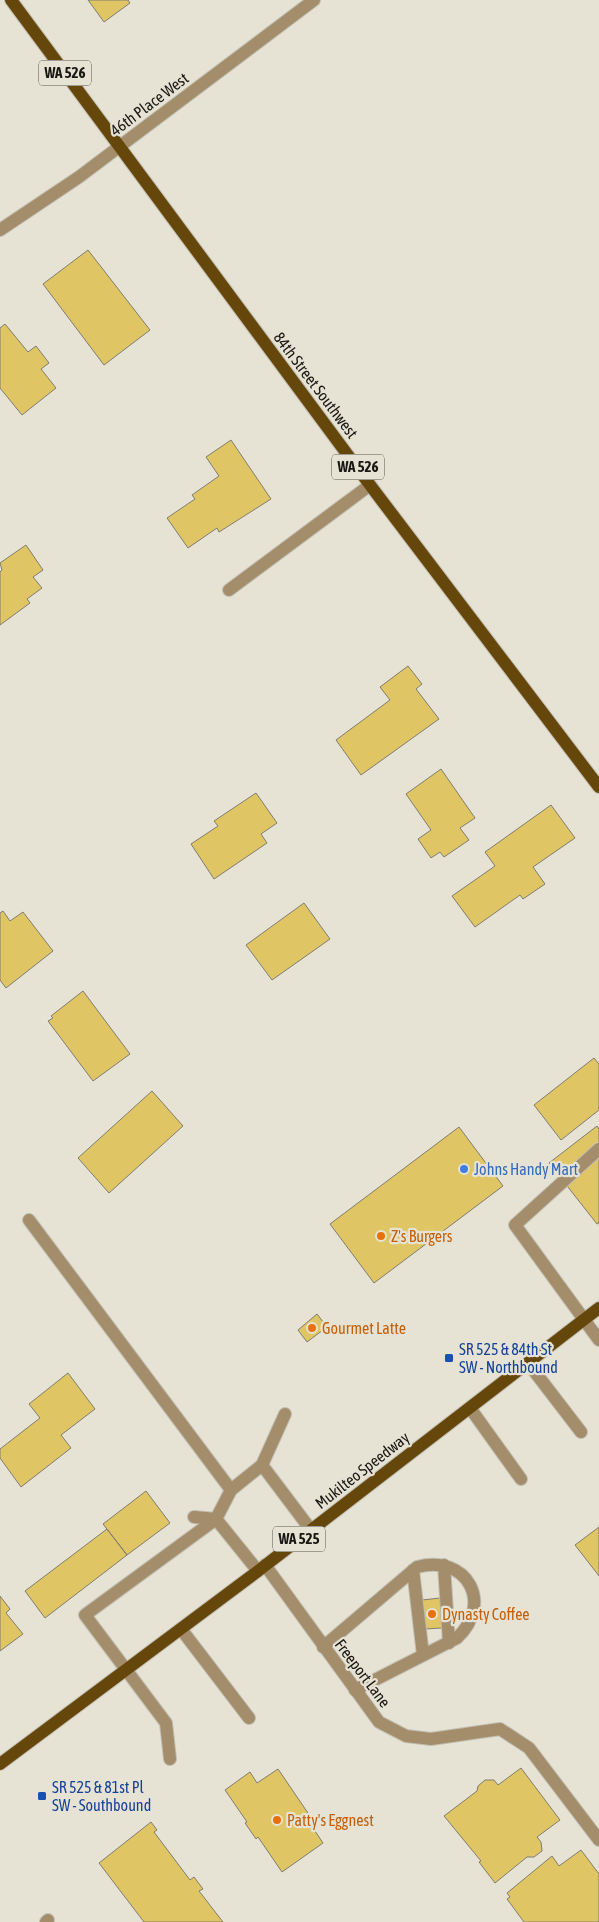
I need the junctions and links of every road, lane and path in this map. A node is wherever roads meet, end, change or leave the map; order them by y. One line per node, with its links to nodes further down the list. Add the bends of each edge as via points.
1 (11, 0): 3 (main road, 84th Street Southwest / WA 526)
2 (314, 0): 3 (street, 46th Place West)
3 (119, 146): 4 (street, 46th Place West); 5 (main road, 84th Street Southwest / WA 526)
4 (0, 230)
5 (370, 485): 6 (street); 7 (main road, 84th Street Southwest / WA 526)
6 (229, 590)
7 (599, 786)
8 (599, 1149): 11 (street, via 515,1225)
9 (29, 1220): 19 (street)
10 (599, 1308): 11 (main road, Mukilteo Speedway / WA 525)
11 (584, 1320): 12 (street); 13 (main road, Mukilteo Speedway / WA 525)
12 (599, 1340)
13 (528, 1363): 14 (main road, Mukilteo Speedway / WA 525); 16 (street)
14 (470, 1408): 18 (street); 22 (main road, Mukilteo Speedway / WA 525)
15 (285, 1414): 17 (street)
16 (581, 1432)
17 (262, 1465): 19 (street); 22 (street)
18 (521, 1479)
19 (231, 1490): 21 (street)
20 (194, 1517): 21 (street)
21 (216, 1519): 24 (street, Freeport Lane); 30 (street, via 85,1615)
22 (311, 1530): 24 (main road, Mukilteo Speedway / WA 525)
23 (444, 1565): 25 (street, via 430,1564); 27 (street); 27 (street, via 466,1579 473,1590 475,1604 467,1629)
24 (262, 1568): 26 (main road, Mukilteo Speedway / WA 525); 28 (street, Freeport Lane)
25 (413, 1570): 28 (street); 29 (street)
26 (181, 1629): 30 (main road, Mukilteo Speedway / WA 525); 32 (street)
27 (448, 1643): 29 (street)
28 (323, 1647): 31 (street, Freeport Lane)
29 (423, 1655): 31 (street)
30 (127, 1669): 33 (street, via 166,1723); 34 (main road, Mukilteo Speedway / WA 525)
31 (355, 1690): 35 (street, Freeport Lane, via 379,1722 406,1736 431,1740 500,1729 529,1748)
32 (249, 1718)
33 (170, 1759)
34 (0, 1764)
35 (599, 1840)

